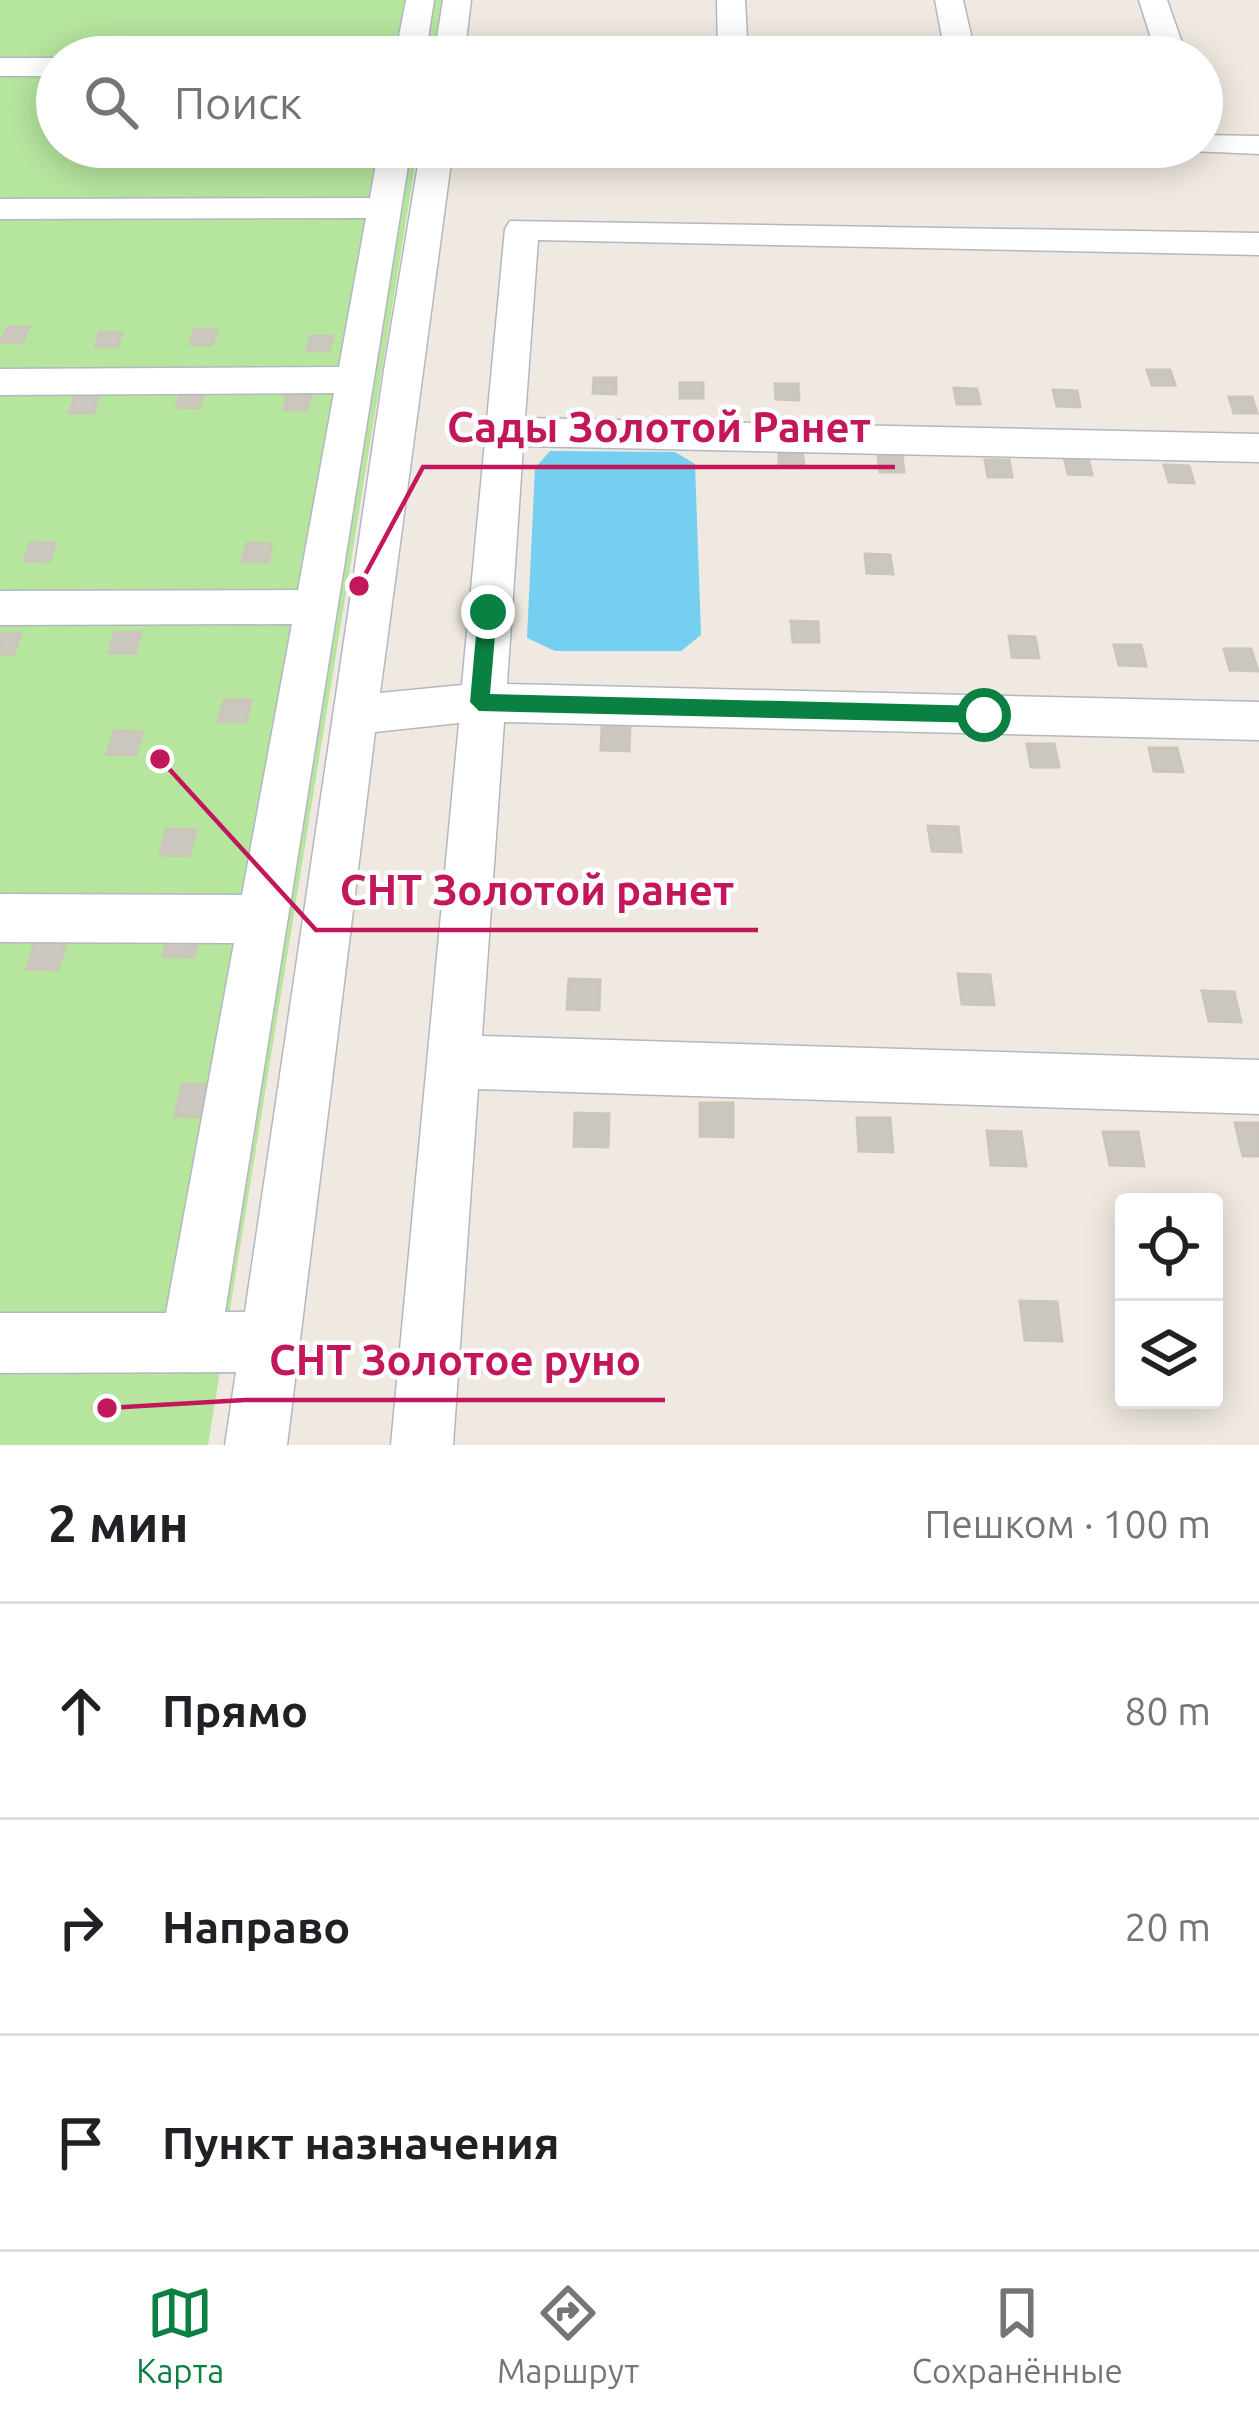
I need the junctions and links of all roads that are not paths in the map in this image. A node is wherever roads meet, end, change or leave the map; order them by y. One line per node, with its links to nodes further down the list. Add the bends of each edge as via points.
1 (420, 0): 6 (street)
2 (457, 0): 7 (street)
3 (731, 0): 8 (street)
4 (949, 0): 9 (street)
5 (1153, 0): 10 (street)
6 (414, 36)
7 (452, 36)
8 (732, 36)
9 (957, 36)
10 (1165, 36)
11 (0, 67): 12 (street)
12 (36, 67)
13 (1223, 145): 14 (street)
14 (1259, 146)
15 (391, 168): 17 (street)
16 (434, 168): 27 (street)
17 (384, 208): 18 (street); 20 (street)
18 (0, 209)
19 (1259, 244): 22 (street, via 522,229)
20 (355, 380): 21 (street); 24 (street)
21 (0, 382)
22 (504, 432): 23 (street); 26 (street)
23 (1259, 448)
24 (316, 607): 25 (street); 30 (street)
25 (0, 608)
26 (479, 702): 27 (street); 28 (street); 31 (street)
27 (357, 715): 34 (street)
28 (1259, 721)
29 (0, 918): 30 (street)
30 (262, 919): 33 (street)
31 (452, 1062): 32 (street); 37 (street)
32 (1259, 1087)
33 (190, 1342): 34 (street); 35 (street)
34 (270, 1342): 36 (street)
35 (0, 1343)
36 (256, 1445)
37 (422, 1445)

